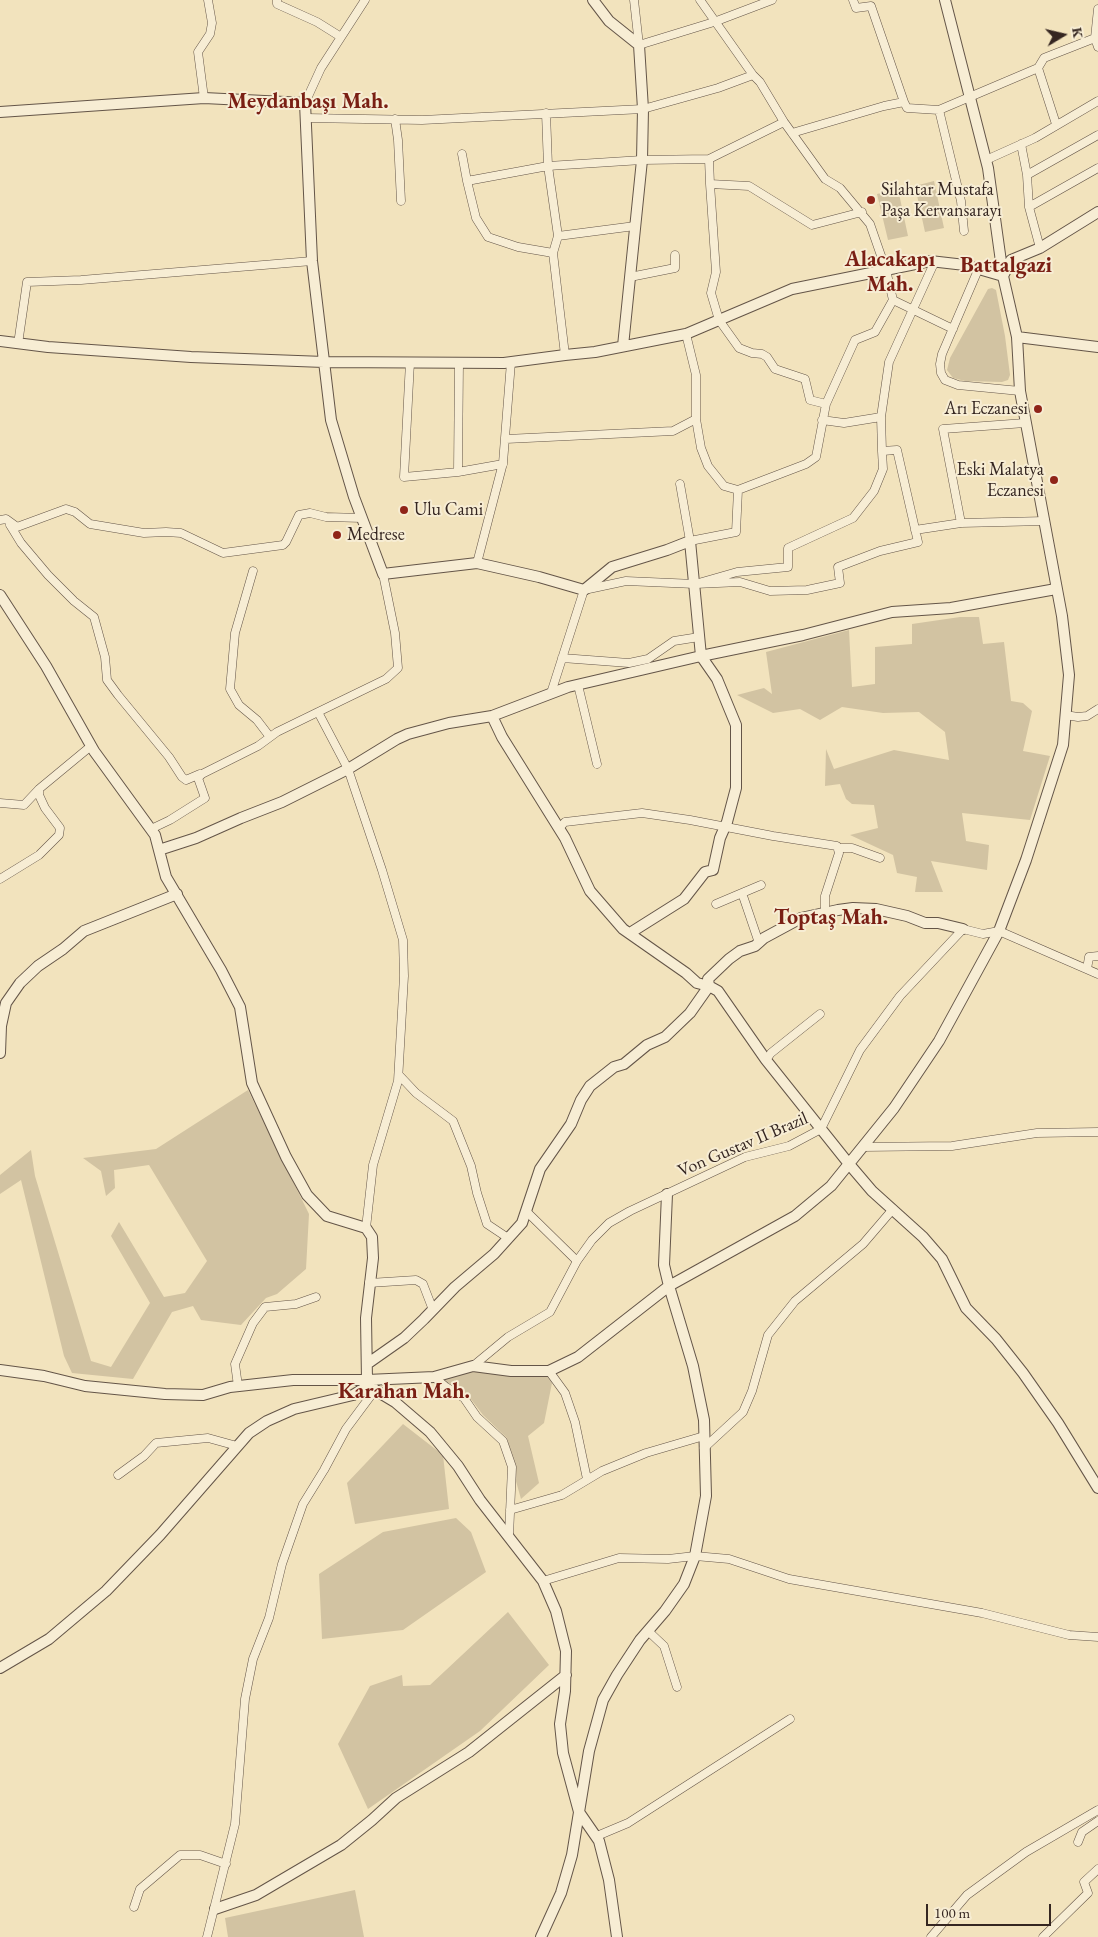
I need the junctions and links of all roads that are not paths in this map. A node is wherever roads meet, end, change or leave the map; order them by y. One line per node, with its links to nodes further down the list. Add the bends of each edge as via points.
1 (208, 0): 19 (street, via 212,23 210,34 198,52)
2 (277, 0): 12 (street, via 277,4)
3 (365, 0): 12 (street)
4 (593, 0): 14 (street, via 608,21)
5 (634, 0): 14 (street)
6 (700, 0): 11 (street)
7 (772, 0): 11 (street)
8 (853, 0): 21 (street, via 856,8 871,6)
9 (946, 0): 18 (street)
10 (1098, 9): 13 (street)
11 (714, 22): 14 (street); 17 (street)
12 (341, 37): 22 (street, via 320,68)
13 (1095, 38): 15 (street); 16 (street, via 1044,58)
14 (639, 45): 23 (street)
15 (1098, 47)
16 (1038, 68): 18 (street); 30 (street)
17 (753, 75): 23 (street); 29 (street)
18 (970, 96): 24 (street); 37 (street)
19 (204, 98): 22 (street); 25 (street)
20 (1098, 101): 30 (street)
21 (904, 102): 24 (street, via 907,108); 31 (street)
22 (305, 103): 27 (street)
23 (643, 109): 26 (street); 36 (street)
24 (939, 110): 48 (street)
25 (0, 112)
26 (546, 113): 28 (street); 38 (street)
27 (306, 118): 28 (street); 53 (street)
28 (395, 119): 43 (street)
29 (784, 122): 31 (street); 35 (street)
30 (1056, 124): 33 (street)
31 (792, 133): 45 (street, via 825,179 840,188)
32 (1098, 136): 40 (street)
33 (1022, 144): 37 (street); 40 (street)
34 (462, 154): 41 (street)
35 (708, 159): 36 (street); 42 (street)
36 (642, 160): 38 (street); 47 (street)
37 (986, 160): 57 (street)
38 (548, 166): 41 (street); 49 (street)
39 (1098, 168): 44 (street)
40 (1027, 175): 44 (street)
41 (467, 181): 51 (street, via 476,218 488,238)
42 (710, 184): 45 (street, via 749,186 812,225); 61 (street, via 716,272 711,293)
43 (401, 200)
44 (1029, 207): 50 (street)
45 (862, 212): 55 (street, via 870,224)
46 (1098, 212): 50 (street)
47 (635, 226): 49 (street); 58 (street)
48 (964, 231)
49 (558, 236): 51 (street)
50 (1040, 248): 57 (street, via 1011,260)
51 (553, 253): 69 (street)
52 (675, 255): 58 (street, via 675,268)
53 (312, 261): 66 (street, via 27,282); 70 (street)
54 (935, 261): 55 (street); 56 (street); 60 (street)
55 (886, 270): 59 (street); 61 (street, via 792,289)
56 (978, 270): 57 (street); 62 (street)
57 (1003, 276): 64 (street)
58 (630, 277): 68 (street)
59 (893, 300): 60 (street); 75 (street, via 875,332 855,340)
60 (913, 309): 62 (street); 76 (street, via 889,362)
61 (719, 320): 63 (street); 75 (street, via 739,348 762,354 775,369 805,378 810,400)
62 (953, 329): 74 (street, via 940,364 945,380 958,385)
63 (686, 334): 68 (street); 77 (street, via 696,376)
64 (1017, 337): 67 (street); 74 (street)
65 (0, 341): 66 (street)
66 (18, 344): 70 (street, via 191,357)
67 (1098, 344)
68 (623, 346): 69 (street)
69 (565, 356): 73 (street)
70 (324, 362): 71 (street); 86 (street, via 331,420)
71 (410, 362): 72 (street); 83 (street, via 404,477)
72 (459, 362): 73 (street); 83 (street)
73 (511, 362): 80 (street)
74 (1020, 391): 79 (street)
75 (826, 404): 78 (street)
76 (881, 417): 78 (street, via 844,423); 81 (street)
77 (696, 419): 80 (street, via 673,431); 85 (street, via 708,466 724,486)
78 (822, 420): 85 (street, via 816,458)
79 (1026, 423): 88 (street); 89 (street, via 943,429)
80 (506, 439): 82 (street)
81 (882, 451): 90 (street, via 897,450); 95 (street, via 883,469 874,491 853,518 788,548 788,567 737,572)
82 (503, 464): 83 (street); 92 (street)
83 (458, 472)
84 (680, 484): 91 (street)
85 (738, 490): 91 (street, via 736,532)
86 (362, 518): 87 (street, via 310,513 299,515 282,546 223,554 181,533 144,534 90,524 76,512 66,509 17,527); 94 (street)
87 (3, 519): 112 (street, via 48,574 94,617 105,657 106,680 182,777 186,780)
88 (1045, 521): 89 (street); 96 (street)
89 (961, 523): 90 (street)
90 (915, 530): 95 (street, via 918,542 880,551 838,567 840,583 807,590 770,592 740,582)
91 (690, 541): 95 (street); 97 (street, via 612,568)
92 (477, 563): 94 (street); 97 (street)
93 (253, 571): 108 (street, via 235,633 230,689 239,705)
94 (383, 574): 105 (street, via 395,633 398,668 386,679)
95 (695, 584): 97 (street, via 626,581); 99 (street)
96 (1056, 589): 100 (street, via 951,608 892,612 804,635); 106 (street, via 1068,675)
97 (584, 590): 101 (street)
98 (0, 595): 109 (street, via 46,666)
99 (699, 637): 100 (street); 101 (street, via 674,642 648,659 629,663)
100 (701, 656): 102 (street); 115 (street, via 717,679 736,725 736,788)
101 (562, 658): 103 (street)
102 (578, 684): 103 (street); 110 (street)
103 (551, 693): 107 (street)
104 (1098, 709): 106 (street, via 1087,716)
105 (318, 712): 108 (street); 111 (street)
106 (1065, 715): 128 (street, via 1063,745)
107 (492, 716): 111 (street, via 408,734); 116 (street)
108 (270, 737): 112 (street)
109 (91, 746): 113 (street); 117 (street)
110 (597, 764)
111 (348, 770): 119 (street, via 282,802); 138 (street, via 403,940)
112 (202, 774): 117 (street, via 198,778 205,798)
113 (39, 790): 114 (street, via 24,806); 121 (street, via 46,808 60,828 59,835 39,855)
114 (0, 803)
115 (725, 827): 116 (street, via 642,813 565,822); 118 (street); 129 (street, via 712,870 706,872 684,899)
116 (559, 828): 129 (street, via 590,891)
117 (151, 829): 119 (street)
118 (839, 848): 120 (street, via 852,848); 126 (street, via 825,896)
119 (160, 850): 124 (street, via 166,877)
120 (880, 858)
121 (0, 879)
122 (760, 885): 123 (street)
123 (742, 893): 125 (street); 130 (street)
124 (177, 894): 136 (street, via 84,931 38,966 6,1003); 146 (street, via 240,1007 252,1083 303,1188 327,1216)
125 (716, 904)
126 (825, 913): 127 (street, via 852,908 876,909 925,923); 130 (street, via 801,918)
127 (963, 929): 128 (street, via 983,934); 139 (street, Von Gustav II Brazil, via 900,996 860,1050)
128 (999, 931): 132 (street); 141 (street, via 939,1041 894,1108)
129 (630, 934): 134 (street, via 697,983)
130 (759, 942): 134 (street, via 729,959 708,979)
131 (1098, 956): 132 (street, via 1089,957)
132 (1087, 969): 133 (street)
133 (1098, 974)
134 (710, 986): 137 (street, via 718,991); 145 (street, via 690,1013 665,1037 647,1045 590,1086 571,1124 540,1169)
135 (820, 1014): 137 (street)
136 (0, 1053)
137 (766, 1060): 139 (street)
138 (398, 1075): 146 (street, via 373,1165); 147 (street, via 453,1121 471,1166 487,1224)
139 (821, 1129): 142 (street); 143 (street, Von Gustav II Brazil, via 789,1146 745,1157)
140 (1098, 1132): 141 (street, via 1037,1133 952,1146)
141 (862, 1147): 142 (street)
142 (849, 1164): 144 (street); 150 (street, via 831,1186 795,1216)
143 (666, 1194): 148 (street, Von Gustav II Brazil, via 630,1210 609,1224 592,1240); 150 (street, via 664,1265)
144 (893, 1209): 162 (street, via 863,1244 795,1301 768,1335 743,1412); 165 (street, via 942,1259 966,1308 1023,1373)
145 (527, 1212): 147 (street); 148 (street)
146 (366, 1228): 149 (street, via 372,1237)
147 (508, 1238): 152 (street)
148 (578, 1261): 154 (street, Von Gustav II Brazil, via 550,1312 508,1337)
149 (369, 1283): 152 (street, via 416,1280 423,1284); 153 (street)
150 (669, 1286): 156 (street, via 578,1357); 160 (street, via 693,1366)
151 (316, 1297): 159 (street, via 296,1304 265,1307 253,1323 235,1364)
152 (433, 1310): 153 (street, via 404,1338)
153 (367, 1364): 158 (street)
154 (474, 1366): 156 (street); 157 (street)
155 (0, 1370): 159 (street, via 85,1386 165,1394 203,1394)
156 (549, 1371): 164 (street, via 565,1394)
157 (434, 1376): 158 (street); 166 (street, via 464,1398 477,1417 503,1440 512,1467)
158 (371, 1385): 159 (street, via 293,1380); 161 (street, via 353,1395 280,1414 248,1433); 167 (street, via 430,1432); 181 (street, via 303,1504 282,1564 269,1618 253,1659 245,1699 234,1824)
159 (238, 1386)
160 (704, 1436): 162 (street); 164 (street, via 646,1453)
161 (237, 1446): 163 (street, via 208,1438 156,1443); 172 (street, via 106,1591 50,1638)
162 (704, 1448): 168 (street, via 706,1496)
163 (118, 1475)
164 (588, 1479): 166 (street, via 562,1495)
165 (1098, 1488)
166 (510, 1510): 167 (street)
167 (509, 1536): 169 (street)
168 (695, 1556): 169 (street, via 619,1558); 170 (street, via 684,1584); 171 (street, via 729,1559 789,1578)
169 (543, 1581): 173 (street, via 556,1611 566,1652)
170 (648, 1630): 174 (street, via 664,1646); 177 (street, via 603,1700)
171 (1098, 1637)
172 (0, 1668)
173 (566, 1675): 177 (street, via 560,1724 563,1753); 184 (street, via 469,1752 396,1798 340,1845 256,1895)
174 (677, 1687)
175 (790, 1719): 179 (street, via 628,1823)
176 (1098, 1810): 188 (street, via 1026,1852 967,1895)
177 (579, 1812): 179 (street); 186 (street, via 561,1893)
178 (1098, 1821): 180 (street, via 1082,1832)
179 (597, 1836): 187 (street, via 609,1880)
180 (1078, 1842)
181 (226, 1864): 183 (street, via 200,1855 180,1855 140,1889); 184 (street)
182 (1098, 1869): 189 (street, via 1084,1882 1088,1893)
183 (134, 1907)
184 (214, 1909): 185 (street)
185 (207, 1937)
186 (541, 1937)
187 (617, 1937)
188 (931, 1937)
189 (1043, 1937)

